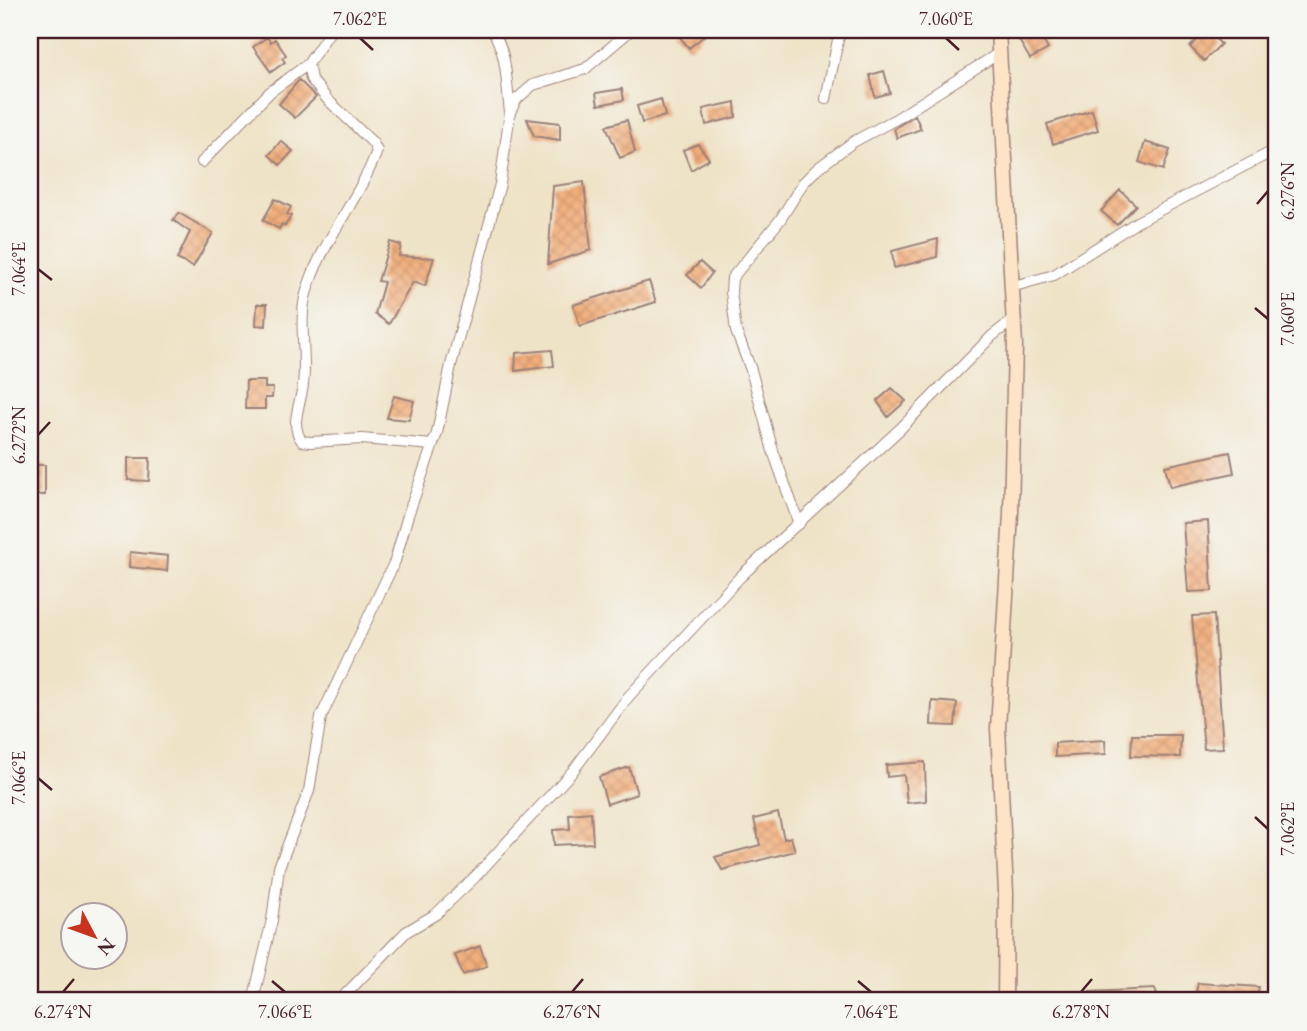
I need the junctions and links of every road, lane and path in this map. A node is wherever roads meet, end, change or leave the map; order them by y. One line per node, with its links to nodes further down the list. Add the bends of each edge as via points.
1 (331, 30): 7 (street)
2 (492, 30): 9 (street, via 502,47)
3 (631, 30): 9 (street, via 585,69 533,85)
4 (840, 30): 8 (street)
5 (998, 30): 6 (street)
6 (999, 53): 12 (street); 15 (street, via 853,142 818,169 732,278 736,331)
7 (308, 64): 11 (street, via 270,92); 14 (street, via 311,79 377,152 326,244 305,295 306,361 296,415 298,436 310,442 362,439)
8 (826, 99)
9 (510, 112): 14 (street, via 500,184)
10 (1277, 149): 12 (street, via 1137,222 1054,275)
11 (202, 162)
12 (1011, 287): 13 (street)
13 (1014, 319): 15 (street); 18 (street, via 1011,514 998,728 1006,893)
14 (433, 445): 16 (street, via 395,561 321,717 309,791 279,867)
15 (799, 524): 17 (street, via 741,576 629,696 572,772 474,878 436,914 406,932)
16 (253, 1001)
17 (339, 1001)
18 (1005, 1001)

